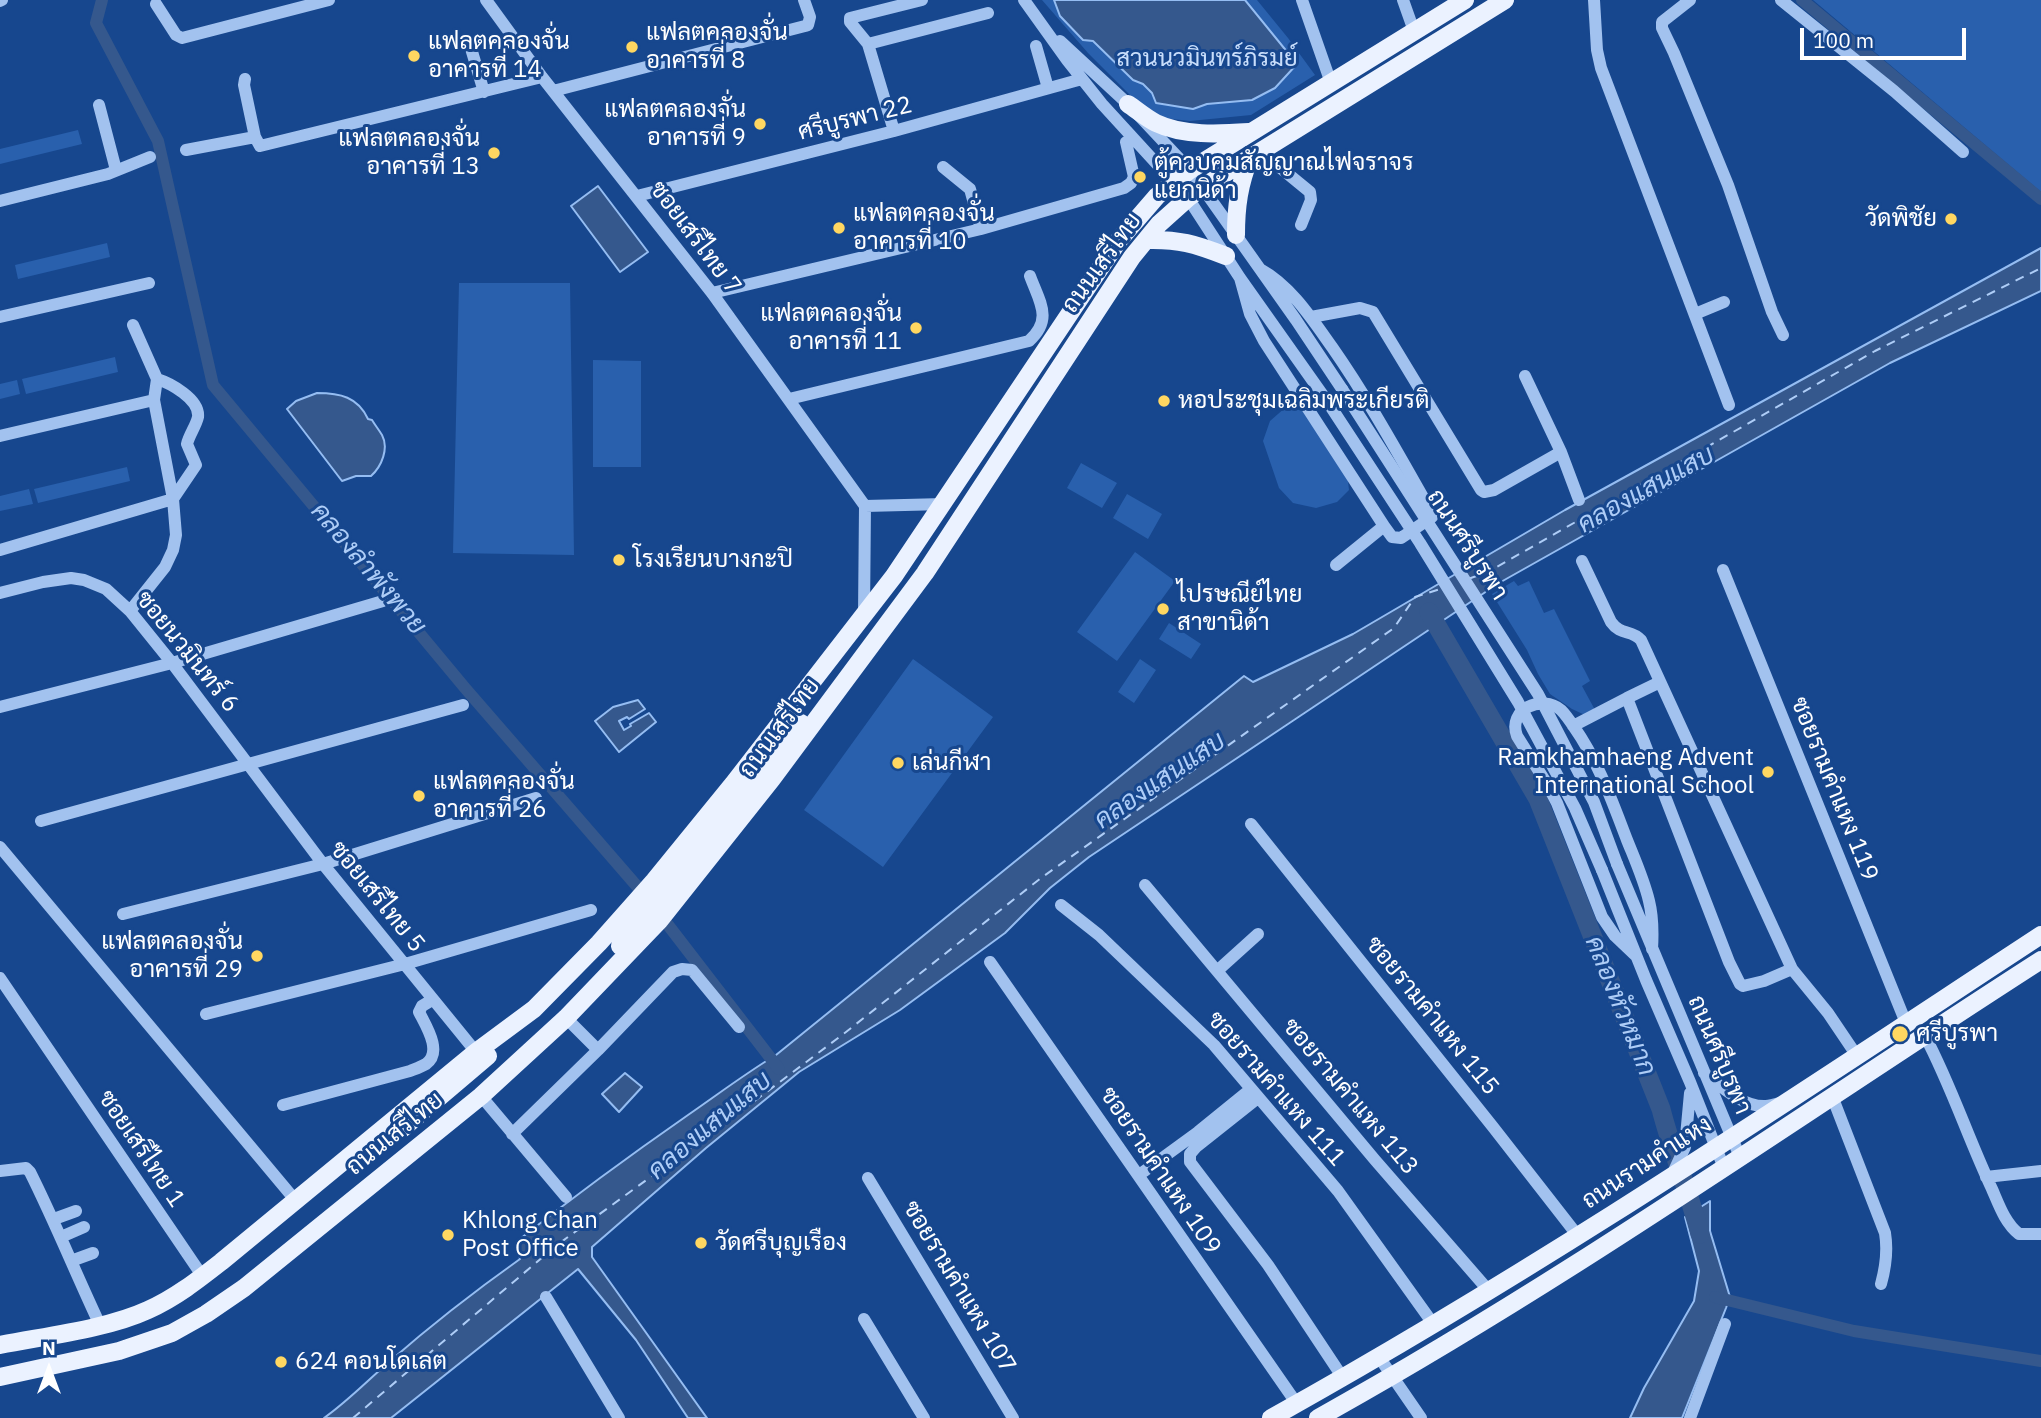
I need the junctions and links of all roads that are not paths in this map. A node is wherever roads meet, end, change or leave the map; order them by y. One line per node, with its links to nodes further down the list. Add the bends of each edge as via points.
1 (329, 0): 13 (street, via 182,38 176,36)
2 (486, 0): 20 (street, ซอยเสรีไทย 7)
3 (804, 0): 25 (street, via 808,25)
4 (922, 0): 17 (street, via 850,18)
5 (1024, 0): 15 (street, ถนนศรีบูรพา)
6 (1303, 0): 23 (street)
7 (1403, 0): 16 (street)
8 (1465, 0): 16 (main road, ถนนเสรีไทย)
9 (1505, 0): 35 (main road, ถนนเสรีไทย)
10 (1594, 0): 56 (street, via 1601,68)
11 (1690, 0): 60 (street, via 1662,22 1661,28 1728,186)
12 (1781, 0): 34 (street)
13 (156, 4)
14 (988, 13): 17 (street)
15 (1044, 27): 22 (street, ถนนศรีบูรพา); 27 (street, ถนนศรีบูรพา)
16 (1414, 31): 23 (main road, ถนนเสรีไทย)
17 (868, 44): 29 (street)
18 (470, 45): 26 (street)
19 (1036, 46): 24 (street)
20 (542, 77): 25 (street, ซอยเสรีไทย 7); 26 (street)
21 (245, 79): 31 (street)
22 (1082, 79): 24 (street, ศรีบูรพา 22); 40 (street, ถนนศรีบูรพา)
23 (1331, 83): 30 (main road, ถนนเสรีไทย)
24 (1048, 88): 29 (street, ศรีบูรพา 22)
25 (553, 91): 42 (street, ซอยเสรีไทย 7)
26 (484, 92): 31 (street, via 260,146)
27 (1128, 104): 30 (main road, via 1166,127 1223,134); 39 (street, ถนนศรีบูรพา)
28 (99, 105): 38 (street)
29 (894, 131): 42 (street, ศรีบูรพา 22)
30 (1252, 132): 39 (main road, ถนนเสรีไทย)
31 (255, 137): 33 (street)
32 (1126, 142): 46 (street, via 1134,175 1128,186)
33 (186, 150)
34 (1963, 152)
35 (1255, 154): 41 (main road, ถนนเสรีไทย); 45 (street, via 1310,192); 47 (main road, via 1240,181)
36 (150, 157): 38 (street)
37 (943, 167): 46 (street, via 970,188)
38 (116, 170): 44 (street)
39 (1189, 170): 40 (main road, ถนนเสรีไทย); 41 (street, ถนนศรีบูรพา)
40 (1174, 181): 43 (street, ถนนศรีบูรพา); 70 (main road, ถนนเสรีไทย, via 1119,240)
41 (1203, 187): 43 (main road, ถนนเสรีไทย); 47 (street, ถนนศรีบูรพา)
42 (637, 196): 54 (street, ซอยเสรีไทย 7)
43 (1188, 198): 48 (main road, ถนนเสรีไทย); 49 (street, ถนนศรีบูรพา)
44 (0, 201)
45 (1301, 225)
46 (981, 229): 54 (street)
47 (1236, 235): 50 (street, ถนนศรีบูรพา)
48 (1146, 240): 49 (main road, via 1173,239); 82 (main road, ถนนเสรีไทย, via 953,532)
49 (1226, 256): 52 (street, ถนนศรีบูรพา)
50 (1260, 269): 58 (street, via 1275,277); 100 (street, ถนนศรีบูรพา, bridge, via 1538,694 1594,802)
51 (1030, 276): 63 (street, via 1044,315 1041,329 1029,341)
52 (1240, 278): 72 (street, via 1264,341); 101 (street, ถนนศรีบูรพา, bridge, via 1328,401 1518,702 1575,808)
53 (149, 283): 57 (street)
54 (712, 293): 63 (street, ซอยเสรีไทย 7)
55 (1724, 302): 56 (street)
56 (1695, 314): 65 (street)
57 (0, 317)
58 (1311, 317): 67 (street, via 1360,308 1373,312 1484,492); 72 (street, via 1357,383 1432,513 1401,538 1392,537)
59 (133, 325): 62 (street)
60 (1783, 335)
61 (1525, 376): 67 (street)
62 (157, 379): 64 (street); 68 (street, via 180,389 198,417 187,444 196,465)
63 (789, 399): 71 (street, ซอยเสรีไทย 7)
64 (154, 400): 66 (street); 68 (street)
65 (1729, 405)
66 (0, 436)
67 (1561, 452): 69 (street)
68 (173, 499): 73 (street); 79 (street, via 173,550)
69 (1579, 500)
70 (944, 504): 71 (street); 80 (main road, ถนนเสรีไทย)
71 (865, 506): 80 (street)
72 (1384, 526): 75 (street)
73 (0, 550)
74 (1582, 561): 83 (street, via 1611,622 1641,640)
75 (1336, 565)
76 (1723, 570): 112 (street, ซอยรามคำแหง 119)
77 (0, 593): 79 (street, ซอยนวมินทร์ 6, via 71,578 106,589)
78 (383, 601): 81 (street)
79 (130, 611): 81 (street, ซอยนวมินทร์ 6)
80 (864, 618): 109 (main road, ถนนเสรีไทย, via 638,900)
81 (172, 663): 86 (street); 88 (street, ซอยนวมินทร์ 6)
82 (860, 663): 111 (main road, ถนนเสรีไทย, via 677,901); 157 (main road, via 793,732 627,938 557,1015 500,1068 231,1286 179,1320 91,1351)
83 (1660, 682): 84 (street); 105 (street)
84 (1627, 698): 87 (street); 105 (street, via 1740,984 1765,981)
85 (463, 705): 88 (street)
86 (0, 707)
87 (1573, 726): 100 (street, via 1601,776 1645,887 1652,913); 101 (street, via 1559,708 1539,702 1521,712 1514,729 1557,803 1602,917)
88 (249, 765): 90 (street); 93 (street, ซอยเสรีไทย 5)
89 (536, 798): 93 (street)
90 (41, 821)
91 (1251, 824): 142 (street, ซอยรามคำแหง 115)
92 (0, 847): 137 (street)
93 (323, 864): 97 (street); 104 (street, ซอยเสรีไทย 5)
94 (1145, 885): 106 (street, ซอยรามคำแหง 113)
95 (1061, 905): 120 (street, ซอยรามคำแหง 111, via 1100,935 1214,1045)
96 (592, 910): 104 (street)
97 (122, 914)
98 (1258, 934): 106 (street)
99 (2041, 934): 112 (main road, ถนนรามคำแหง)
100 (1652, 949): 118 (street, ถนนศรีบูรพา)
101 (1636, 956): 119 (street, ถนนศรีบูรพา)
102 (2041, 960): 114 (main road, ถนนรามคำแหง)
103 (990, 962): 132 (street, ซอยรามคำแหง 109)
104 (405, 964): 108 (street, ซอยเสรีไทย 5); 110 (street)
105 (1792, 970): 117 (street)
106 (1217, 971): 148 (street, ซอยรามคำแหง 113)
107 (0, 978): 146 (street, ซอยเสรีไทย 1)
108 (432, 1000): 116 (street, ซอยเสรีไทย 5); 124 (street, via 419,1012 433,1045 433,1055 425,1065)
109 (534, 1009): 116 (main road, ถนนเสรีไทย); 155 (main road, via 471,1072 222,1276 173,1309 119,1330)
110 (206, 1014)
111 (566, 1018): 115 (street); 121 (main road, ถนนเสรีไทย)
112 (1906, 1023): 117 (main road, ถนนรามคำแหง)
113 (739, 1027): 115 (street, via 692,970 682,969 673,972)
114 (1925, 1035): 122 (main road, ถนนรามคำแหง); 134 (street)
115 (598, 1050): 125 (street)
116 (476, 1052): 137 (main road, ถนนเสรีไทย)
117 (1857, 1056): 123 (main road, ถนนรามคำแหง)
118 (1703, 1073): 123 (street, via 1746,1102 1762,1106); 126 (street, ถนนศรีบูรพา)
119 (1690, 1082): 127 (street, ถนนศรีบูรพา); 133 (street, via 1685,1147)
120 (1252, 1095): 132 (street); 153 (street, ซอยรามคำแหง 111, via 1338,1191); 160 (street, via 1189,1158)
121 (481, 1096): 125 (street); 159 (main road, ถนนเสรีไทย, via 244,1288 189,1325 119,1351)
122 (1832, 1096): 128 (main road, ถนนรามคำแหง); 147 (street, via 1885,1233 1888,1249)
123 (1784, 1103): 126 (main road, ถนนรามคำแหง)
124 (283, 1105)
125 (512, 1134): 136 (street)
126 (1731, 1138): 127 (main road, ถนนรามคำแหง); 128 (street, ถนนศรีบูรพา)
127 (1715, 1148): 129 (street, ถนนศรีบูรพา); 133 (main road, ถนนรามคำแหง)
128 (1740, 1157): 129 (main road, ถนนรามคำแหง)
129 (1724, 1168): 158 (main road, ถนนรามคำแหง)
130 (0, 1171): 139 (street, via 28,1169)
131 (2041, 1171): 134 (street)
132 (1139, 1175): 161 (street, ซอยรามคำแหง 109)
133 (1671, 1177): 142 (main road, ถนนรามคำแหง)
134 (1986, 1177): 141 (street, via 2010,1228 2019,1234)
135 (868, 1178): 165 (street, ซอยรามคำแหง 107)
136 (566, 1197)
137 (296, 1201): 146 (main road, ถนนเสรีไทย)
138 (76, 1211): 139 (street)
139 (54, 1219): 143 (street)
140 (84, 1227): 143 (street)
141 (2041, 1234)
142 (1578, 1236): 148 (main road, ถนนรามคำแหง)
143 (61, 1237): 145 (street)
144 (93, 1253): 145 (street)
145 (71, 1261): 152 (street)
146 (202, 1277): 152 (main road, ถนนเสรีไทย, via 147,1311)
147 (1881, 1284)
148 (1489, 1291): 153 (main road, ถนนรามคำแหง)
149 (546, 1297): 163 (street)
150 (864, 1318): 164 (street)
151 (1725, 1324): 168 (street)
152 (100, 1325): 154 (main road, ถนนเสรีไทย)
153 (1434, 1325): 156 (main road, ถนนรามคำแหง)
154 (0, 1345)
155 (0, 1356)
156 (1379, 1357): 158 (street); 160 (main road, ถนนรามคำแหง)
157 (0, 1369)
158 (1392, 1376): 162 (street); 167 (main road, ถนนรามคำแหง)
159 (0, 1377)
160 (1343, 1378): 161 (main road, ถนนรามคำแหง)
161 (1297, 1404): 166 (main road, ถนนรามคำแหง)
162 (1415, 1416)
163 (619, 1418)
164 (924, 1418)
165 (1013, 1418)
166 (1271, 1418)
167 (1318, 1418)
168 (1690, 1418)

